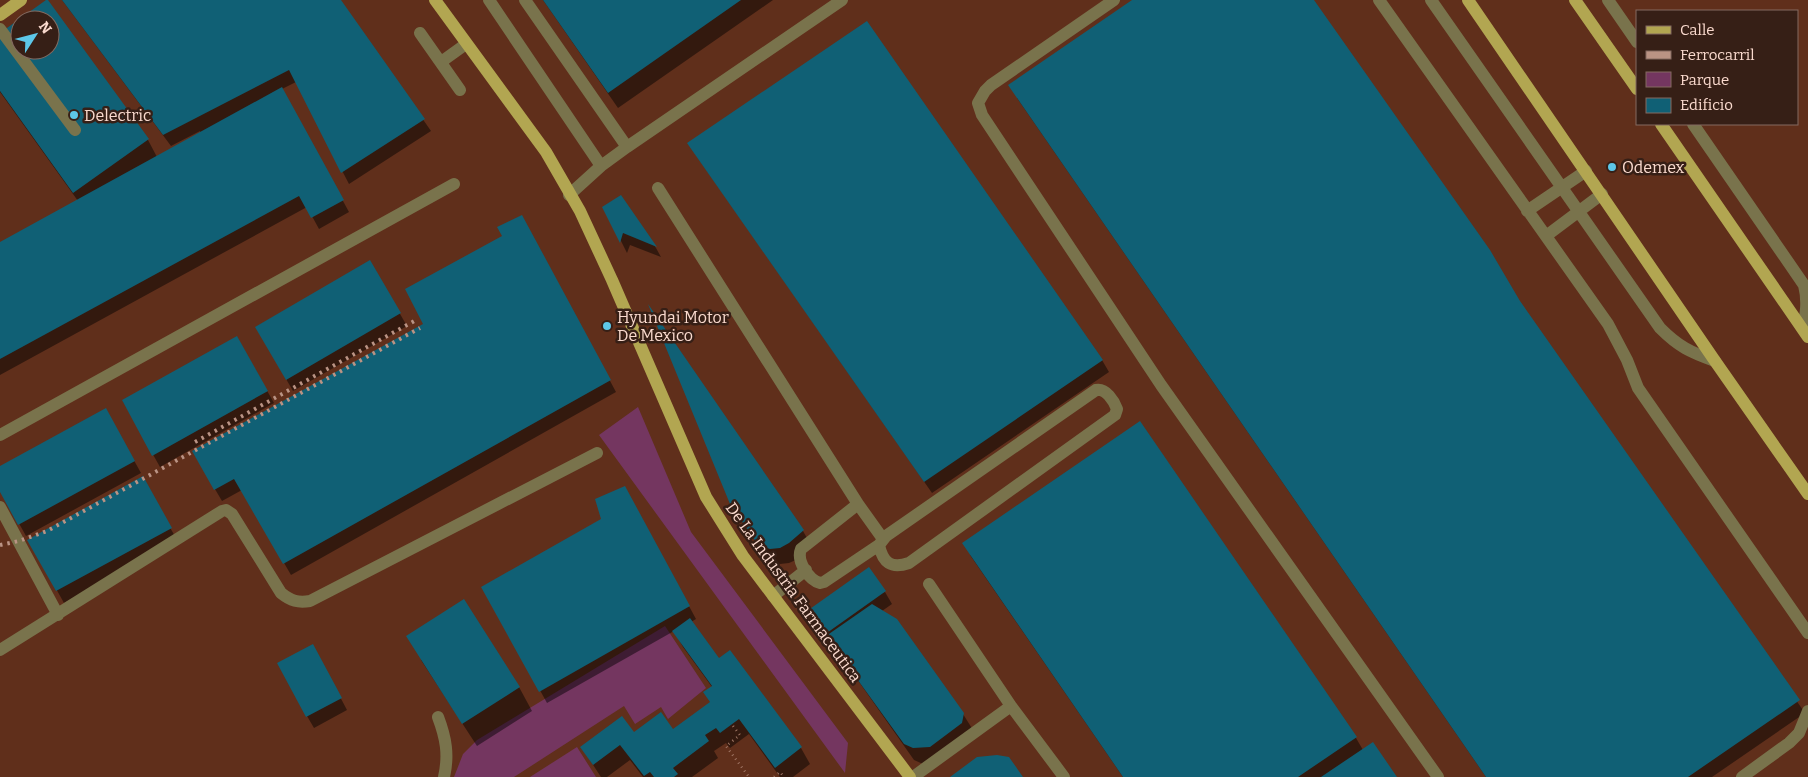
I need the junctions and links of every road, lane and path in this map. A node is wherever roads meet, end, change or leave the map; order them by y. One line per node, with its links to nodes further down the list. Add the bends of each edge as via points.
1 (21, 0): 12 (main road)
2 (435, 0): 16 (main road, De La Industria Farmaceutica)
3 (489, 0): 24 (street)
4 (525, 0): 23 (street)
5 (842, 0): 23 (street)
6 (1114, 0): 58 (street, via 991,85 978,103 982,115 1161,385)
7 (1379, 0): 31 (street)
8 (1431, 0): 28 (street)
9 (1468, 0): 25 (main road)
10 (1575, 0): 18 (main road)
11 (1608, 0): 15 (street)
12 (0, 15)
13 (0, 30): 22 (street)
14 (420, 33): 17 (street)
15 (1636, 41)
16 (466, 44): 17 (street); 30 (main road, De La Industria Farmaceutica, via 546,152)
17 (442, 62): 19 (street)
18 (1636, 88)
19 (460, 90)
20 (1662, 125): 34 (main road)
21 (1694, 125): 34 (street, via 1804,285 1808,295)
22 (75, 130)
23 (627, 147): 24 (street)
24 (601, 166): 30 (street)
25 (1586, 171): 28 (street); 29 (main road)
26 (454, 184): 36 (street)
27 (658, 188): 39 (street)
28 (1562, 188): 31 (street); 32 (street)
29 (1602, 194): 32 (street); 35 (main road)
30 (569, 195): 44 (main road, De La Industria Farmaceutica, via 606,266 706,497)
31 (1527, 211): 33 (street)
32 (1578, 212): 33 (street); 35 (street, via 1660,328 1676,344)
33 (1546, 236): 46 (street, via 1608,324 1638,388)
34 (1805, 333)
35 (1715, 362): 38 (main road)
36 (0, 435)
37 (596, 452): 45 (street, via 310,601 296,602 281,593 232,514 226,510)
38 (1808, 494)
39 (858, 504): 41 (street); 42 (street, via 802,549 799,557)
40 (0, 507): 45 (street)
41 (881, 542): 41 (street, via 1096,390 1105,392 1115,405 1115,415 909,563 896,566 888,563 881,555); 42 (street, via 820,583)
42 (806, 570): 44 (street)
43 (929, 584): 48 (street)
44 (773, 596): 56 (main road, De La Industria Farmaceutica)
45 (58, 615): 47 (street)
46 (1808, 633)
47 (0, 650)
48 (1012, 706): 56 (street); 57 (street)
49 (1808, 711): 59 (street, via 1799,732 1789,743)
50 (438, 717): 52 (street, via 447,743)
51 (733, 726): 53 (path, via 740,735 726,746)
52 (444, 777)
53 (750, 777)
54 (774, 777): 55 (path, via 780,772)
55 (784, 777)
56 (912, 777)
57 (1064, 777)
58 (1438, 777)
59 (1742, 777)

